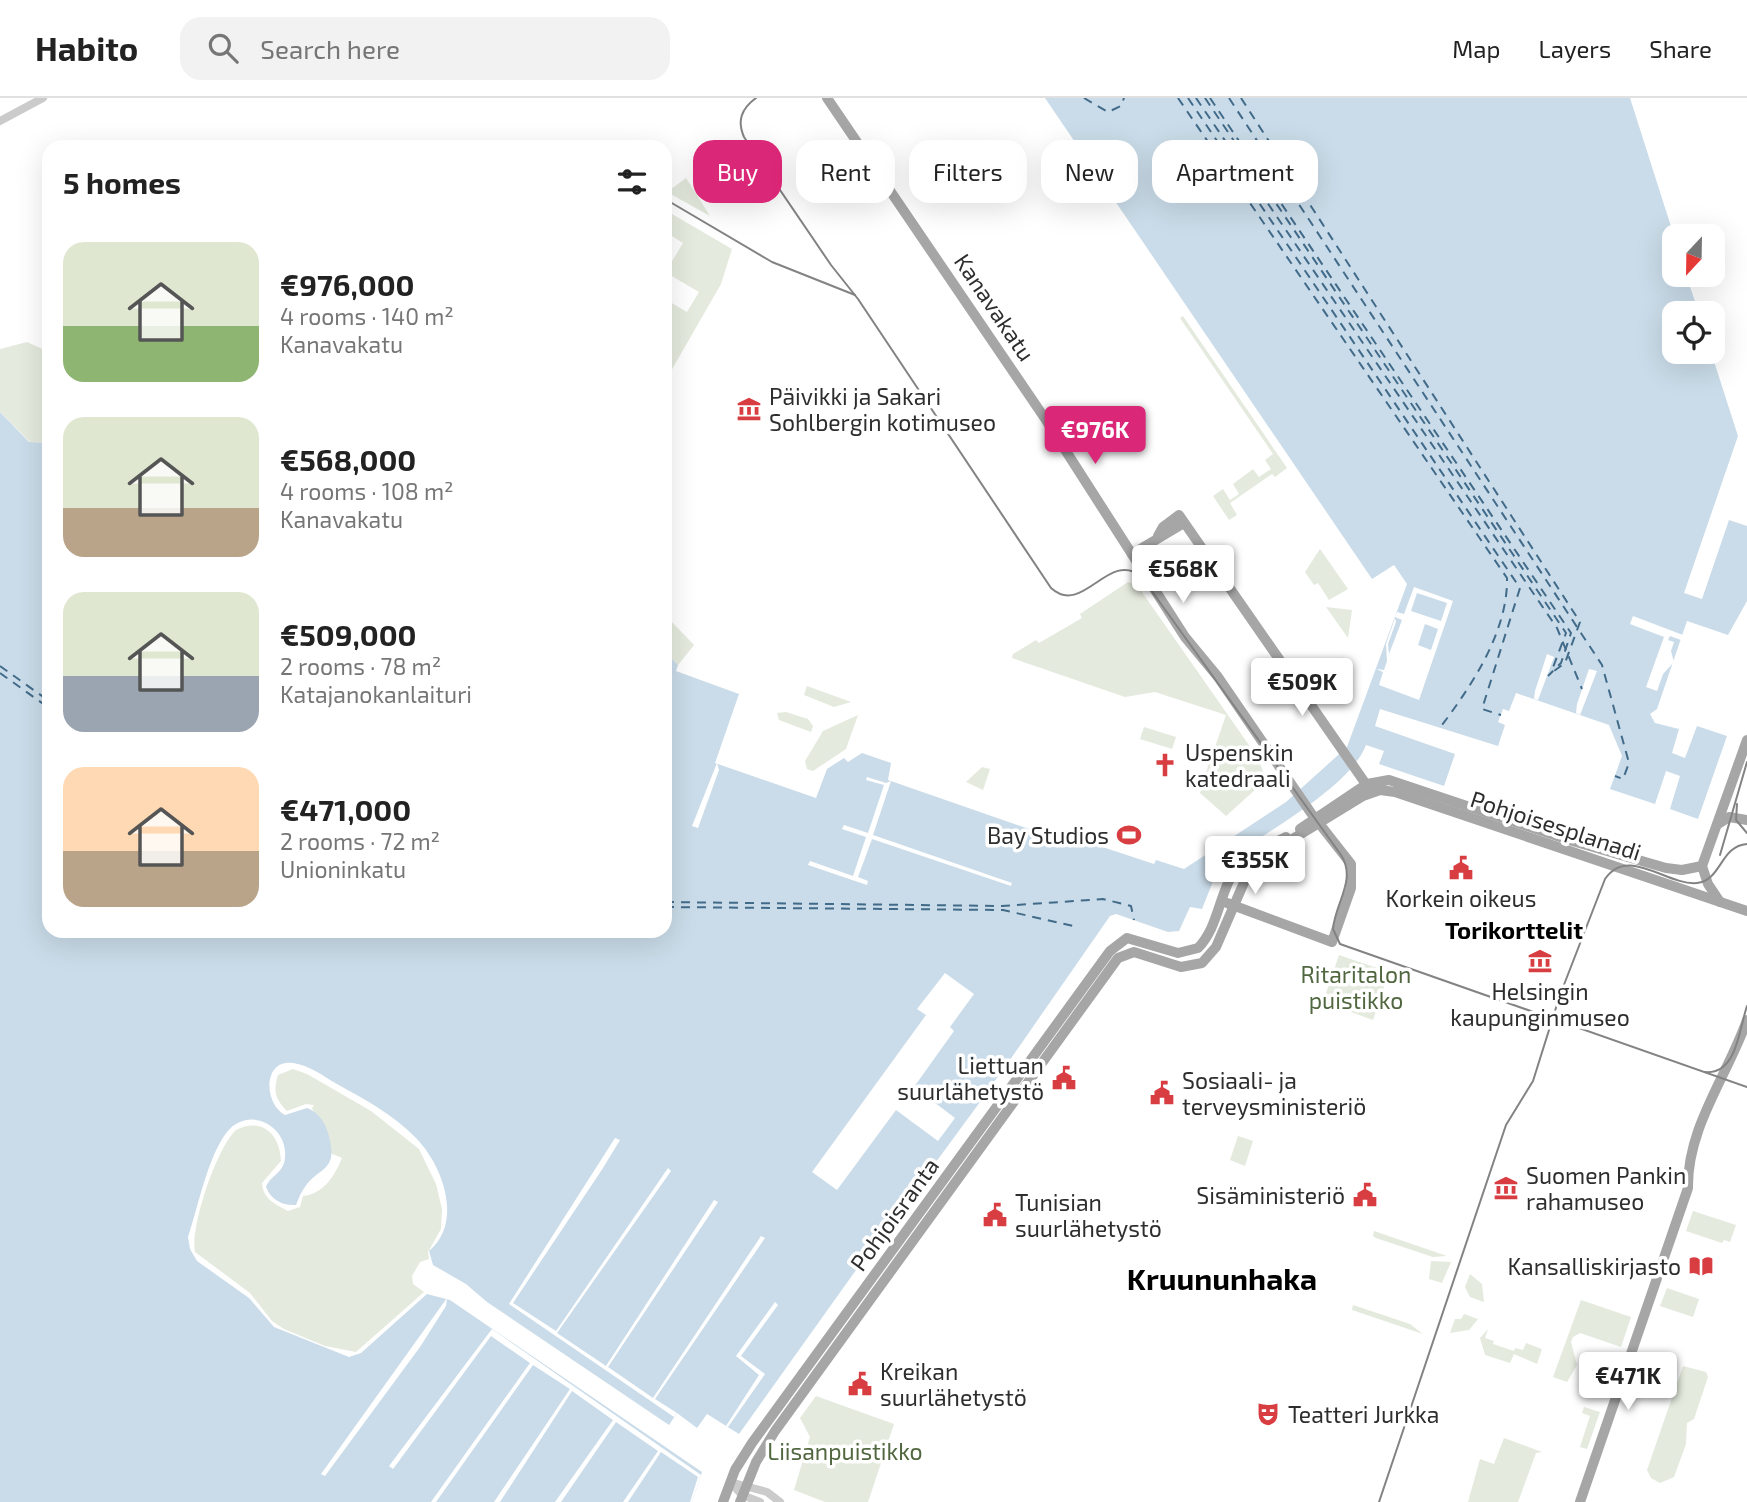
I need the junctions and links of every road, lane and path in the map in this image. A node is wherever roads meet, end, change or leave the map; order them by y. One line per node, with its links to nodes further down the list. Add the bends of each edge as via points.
1 (43, 98): 3 (street)
2 (827, 98): 4 (main road, Kanavakatu)
3 (0, 121)
4 (1132, 554): 6 (main road, via 1182,519); 8 (main road, Kanavakatu, via 1185,637)
5 (1747, 740): 9 (main road)
6 (1369, 788): 8 (main road); 11 (main road, Pohjoisesplanadi, via 1398,782 1666,868); 13 (main road, Pohjoisesplanadi, via 1395,792)
7 (1747, 820): 9 (main road, via 1728,817)
8 (1319, 822): 10 (main road); 14 (main road, Kanavakatu, via 1352,864 1351,888 1332,942)
9 (1718, 824): 11 (main road)
10 (1276, 846): 12 (main road, via 1242,862); 14 (main road, via 1248,869)
11 (1702, 866): 13 (main road, via 1708,884)
12 (1222, 901): 14 (main road); 17 (main road, via 1207,936 1195,950 1178,953 1127,938)
13 (1723, 903): 15 (main road, Pohjoisesplanadi); 16 (main road, Pohjoisesplanadi)
14 (1233, 905): 17 (main road, via 1216,947 1197,965 1181,967 1134,952)
15 (1747, 905)
16 (1747, 911)
17 (1111, 957): 19 (main road, Pohjoisranta, via 752,1443); 20 (main road, Pohjoisranta, via 790,1410)
18 (1747, 1020): 25 (main road, via 1700,1127 1688,1188)
19 (730, 1482): 20 (street); 21 (main road, Pohjoisranta)
20 (743, 1494): 22 (street); 24 (street, via 768,1492)
21 (723, 1502)
22 (761, 1502)
23 (772, 1502): 24 (street)
24 (779, 1502)
25 (1580, 1502)

